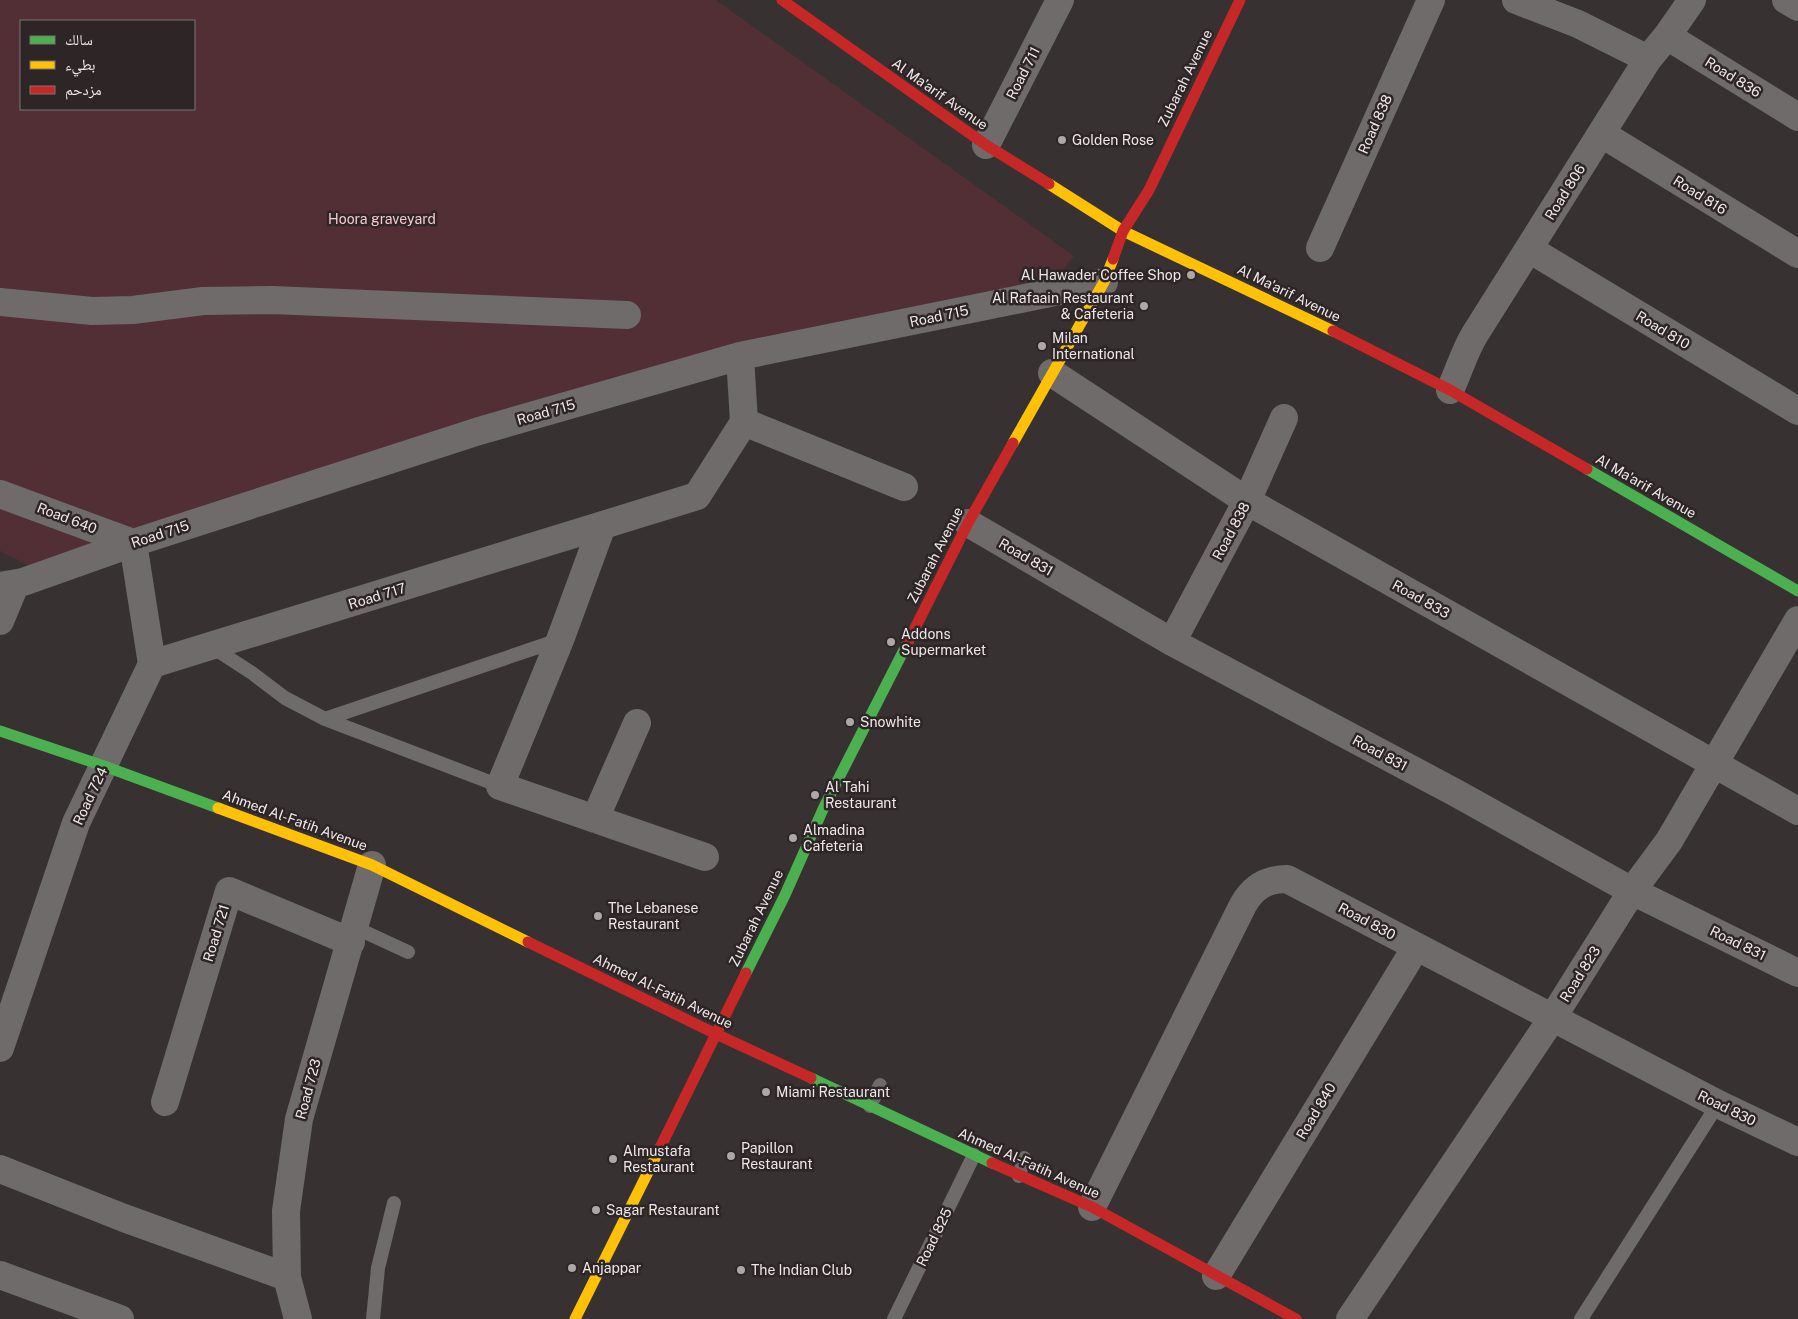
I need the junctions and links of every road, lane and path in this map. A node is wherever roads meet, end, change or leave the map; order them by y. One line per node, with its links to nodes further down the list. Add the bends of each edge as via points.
1 (782, 0): 14 (street, Al Ma'arif Avenue)
2 (1060, 0): 14 (street, Road 711)
3 (1240, 0): 15 (street, Zubarah Avenue, via 1149,190)
4 (1431, 0): 16 (street, Road 838)
5 (1516, 0): 9 (street)
6 (1692, 0): 10 (street, Road 806)
7 (1786, 0): 8 (street)
8 (1798, 7)
9 (1574, 12): 11 (street)
10 (1667, 36): 11 (street, Road 806); 12 (street, Road 836)
11 (1648, 59): 13 (street, Road 806)
12 (1798, 117)
13 (1602, 134): 17 (street, Road 806); 18 (street, Road 816)
14 (986, 145): 15 (street, Al Ma'arif Avenue)
15 (1123, 231): 19 (street, Zubarah Avenue); 24 (street, Al Ma'arif Avenue, via 1320,324)
16 (1320, 248)
17 (1529, 248): 24 (street, Road 806, via 1467,347); 25 (street, Road 810)
18 (1798, 254)
19 (1104, 282): 22 (street, Road 715); 23 (street, Zubarah Avenue)
20 (0, 302): 21 (street, via 92,311 212,301 272,300)
21 (627, 315)
22 (740, 356): 27 (street); 33 (street, Road 715, via 479,431)
23 (1052, 373): 30 (street, Road 833); 31 (street, Zubarah Avenue)
24 (1450, 390): 35 (street, Al Ma'arif Avenue)
25 (1798, 411)
26 (1284, 418): 30 (street, Road 838)
27 (744, 422): 28 (street); 32 (street, Road 717, via 697,496)
28 (904, 488)
29 (0, 494): 33 (street, Road 640)
30 (1247, 501): 39 (street, Road 838); 45 (street, Road 833)
31 (968, 523): 39 (street, Road 831); 58 (street, Zubarah Avenue, via 824,806 785,895)
32 (602, 526): 38 (street); 40 (street, Road 717)
33 (133, 543): 34 (street, Road 715); 41 (street)
34 (8, 585): 37 (street)
35 (1798, 591)
36 (1798, 620): 45 (street, Road 823)
37 (0, 621)
38 (560, 640): 42 (lane); 47 (street)
39 (1172, 642): 52 (street, Road 831)
40 (212, 647): 41 (street, Road 717); 42 (lane, via 285,698)
41 (152, 664): 46 (street, Road 724)
42 (325, 719): 47 (lane)
43 (637, 723): 49 (street)
44 (0, 731): 46 (street, Ahmed Al-Fatih Avenue)
45 (1715, 764): 48 (street, Road 833); 52 (street, Road 823, via 1669,841)
46 (104, 766): 51 (street, Ahmed Al-Fatih Avenue); 59 (street, Road 724, via 76,823)
47 (500, 786): 49 (street)
48 (1798, 811)
49 (595, 819): 50 (street)
50 (705, 857)
51 (372, 865): 53 (street, Road 723); 58 (street, Ahmed Al-Fatih Avenue)
52 (1632, 891): 56 (street, Road 831); 57 (street, Road 823)
53 (352, 934): 55 (lane); 61 (street, Road 721, via 229,890); 73 (street, Road 723, via 299,1119 286,1211)
54 (1416, 947): 57 (street, Road 830); 70 (street, Road 830, via 1287,879 1276,879 1256,888 1248,896); 72 (street, Road 840)
55 (408, 952)
56 (1798, 973)
57 (1553, 1017): 62 (street, Road 830); 80 (street, Road 823)
58 (716, 1034): 63 (street, Ahmed Al-Fatih Avenue); 77 (street, Zubarah Avenue)
59 (0, 1048)
60 (880, 1085): 63 (lane)
61 (165, 1102)
62 (1718, 1104): 64 (street, Road 830); 81 (lane)
63 (870, 1106): 65 (street, Ahmed Al-Fatih Avenue)
64 (1798, 1142)
65 (974, 1155): 68 (street, Ahmed Al-Fatih Avenue); 78 (lane, Road 825)
66 (1024, 1158): 68 (lane)
67 (0, 1169): 73 (street)
68 (1019, 1176): 70 (street, Ahmed Al-Fatih Avenue)
69 (394, 1203): 76 (lane, via 378,1268)
70 (1092, 1207): 72 (street, Ahmed Al-Fatih Avenue)
71 (0, 1275): 74 (street)
72 (1216, 1276): 79 (street, Ahmed Al-Fatih Avenue)
73 (287, 1277): 75 (street, Road 723)
74 (120, 1319)
75 (298, 1319)
76 (373, 1319)
77 (575, 1319)
78 (894, 1319)
79 (1296, 1319)
80 (1350, 1319)
81 (1581, 1319)

